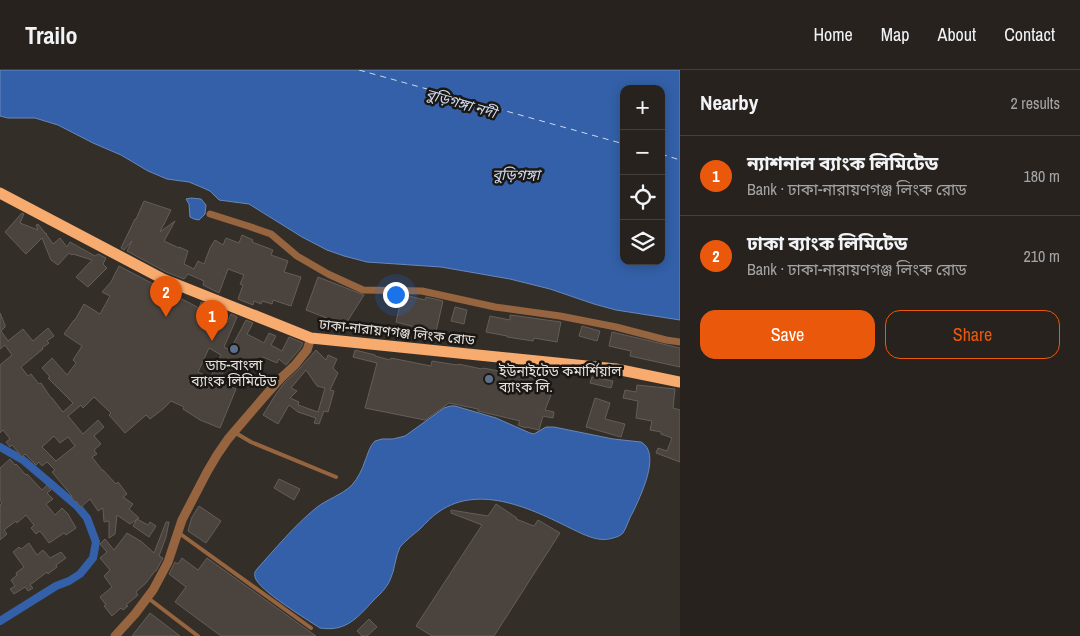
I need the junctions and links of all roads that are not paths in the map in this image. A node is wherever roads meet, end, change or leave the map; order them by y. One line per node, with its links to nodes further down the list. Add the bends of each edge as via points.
1 (0, 193): 3 (highway, ঢাকা-নারায়ণগঞ্জ লিংক রোড, via 163,279)
2 (210, 214): 4 (street, via 271,234 297,256 363,290 422,291)
3 (311, 338): 5 (highway, ঢাকা-নারায়ণগঞ্জ লিংক রোড, via 616,369); 6 (street, via 307,350 295,365)
4 (680, 342)
5 (680, 382)
6 (234, 432): 7 (lane); 8 (street, via 207,472)
7 (336, 477)
8 (178, 533): 9 (street, via 168,562); 10 (lane)
9 (148, 597): 11 (street); 12 (lane)
10 (311, 628)
11 (115, 636)
12 (198, 636)

